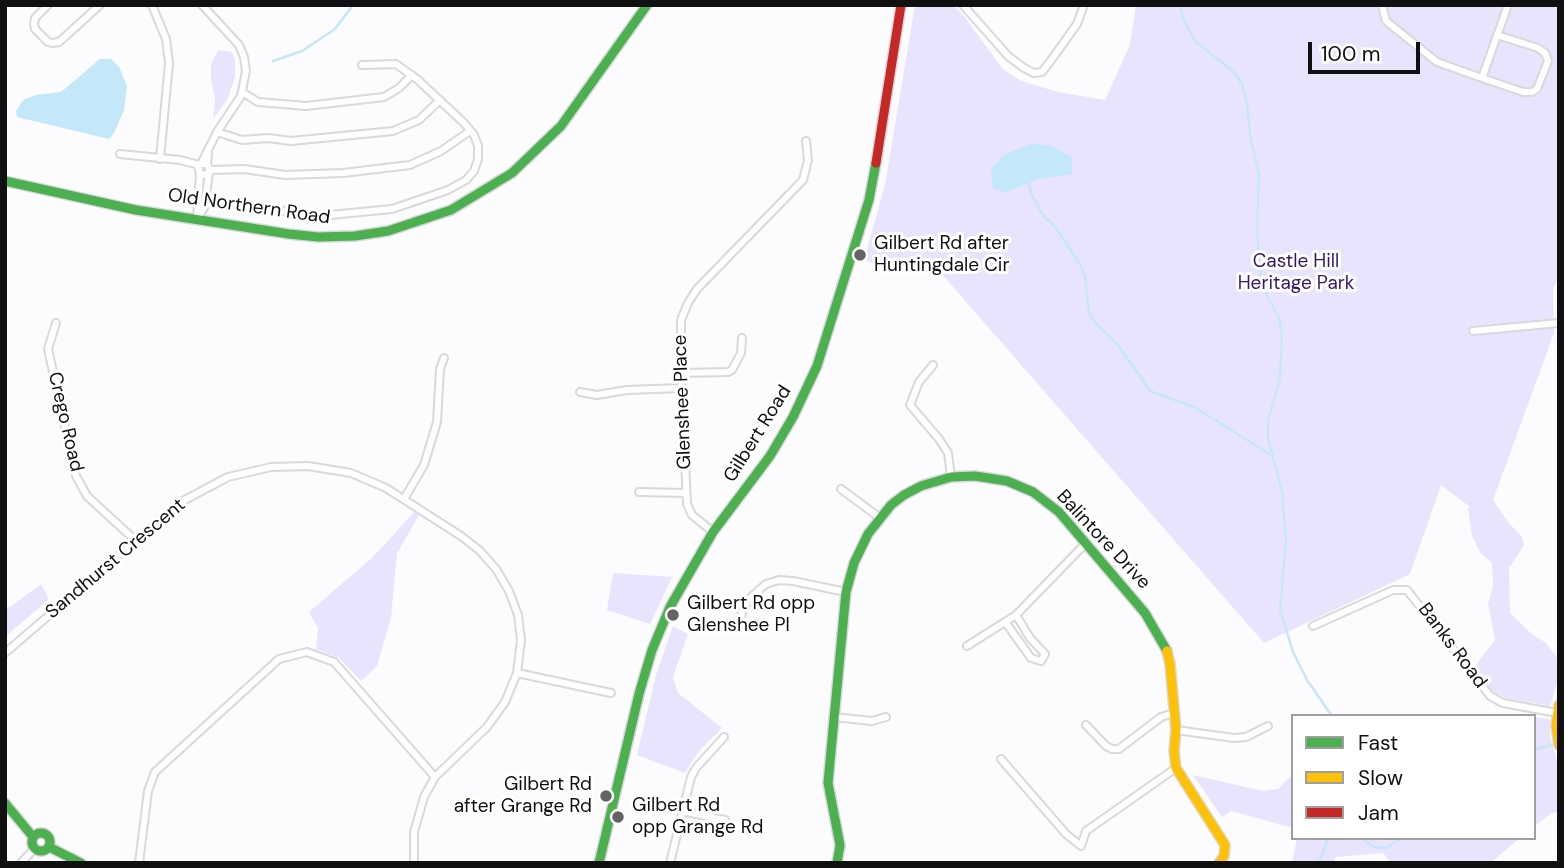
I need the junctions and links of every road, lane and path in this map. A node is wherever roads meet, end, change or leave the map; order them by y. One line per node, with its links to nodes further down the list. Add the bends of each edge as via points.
1 (48, 5): 2 (street, via 34,24 52,43 59,42)
2 (100, 5)
3 (152, 5): 21 (street, via 166,39 169,63)
4 (202, 5): 15 (street, via 240,48 246,71)
5 (647, 5): 25 (main road, Old Northern Road, via 545,143 494,186 451,209 388,231 346,236 289,234)
6 (901, 5): 41 (main road, Gilbert Road, via 869,200 817,366 770,456)
7 (963, 5): 8 (street, via 1008,56 1034,73 1042,72 1052,59 1080,19)
8 (1084, 5)
9 (1382, 5): 14 (street, via 1386,21 1437,62)
10 (1508, 5): 11 (street)
11 (1497, 35): 14 (street); 14 (street, via 1538,48 1548,61 1532,92)
12 (362, 65): 13 (street, via 396,64)
13 (412, 75): 15 (street, via 384,97 306,106 258,102); 16 (street)
14 (1482, 78)
15 (242, 92): 18 (street)
16 (440, 100): 17 (street); 18 (street, via 419,120 393,131 291,141 242,140)
17 (470, 131): 22 (street, via 411,165 285,175); 24 (street, via 478,146 478,159 467,180 391,209 320,216)
18 (217, 132): 22 (street)
19 (806, 141): 32 (street, Glenshee Place, via 808,160 800,185 688,303 680,328)
20 (120, 154): 21 (street)
21 (160, 159): 22 (street)
22 (202, 168): 24 (street); 25 (street)
23 (5, 181): 25 (main road, Old Northern Road)
24 (205, 200): 25 (street)
25 (197, 219)
26 (56, 323): 42 (street, Crego Road, via 48,349 76,476 87,496)
27 (1559, 323): 28 (street)
28 (1473, 331)
29 (742, 338): 32 (street, via 741,353 732,370)
30 (444, 358): 39 (street, via 437,422 424,465)
31 (933, 365): 35 (street, via 919,382 910,405 948,453)
32 (681, 373): 33 (street, Glenshee Place)
33 (682, 388): 34 (street); 38 (street, Glenshee Place)
34 (580, 393)
35 (951, 477): 40 (main road, Balintore Drive, via 904,495); 43 (main road, Balintore Drive, via 1007,481 1033,492 1059,512)
36 (841, 489): 40 (street)
37 (639, 492): 38 (street)
38 (686, 493): 41 (street, Glenshee Place, via 692,515)
39 (404, 499): 42 (street, Sandhurst Crescent, via 351,473 308,466 261,468 196,492); 51 (street, Sandhurst Crescent, via 461,536 496,569 518,615)
40 (880, 518): 44 (main road, Balintore Drive, via 860,548)
41 (713, 532): 75 (main road, Gilbert Road, via 670,607 652,650)
42 (136, 541): 50 (street, Sandhurst Crescent)
43 (1086, 543): 45 (street); 54 (main road, Balintore Drive, via 1145,613 1166,649)
44 (846, 592): 48 (street, via 793,581 766,584 742,611); 56 (main road, Balintore Drive)
45 (1016, 615): 46 (street); 46 (street, via 1045,654 1041,661 1031,658)
46 (1006, 622): 49 (street)
47 (1313, 626): 53 (street, Banks Road, via 1393,590 1407,590 1490,696 1503,703)
48 (740, 627)
49 (968, 646)
50 (5, 653)
51 (517, 673): 52 (street); 64 (street, Sandhurst Crescent, via 496,716)
52 (611, 693)
53 (1558, 709): 61 (main road)
54 (1174, 713): 57 (street, via 1161,717 1119,749 1105,746); 59 (main road, Balintore Drive)
55 (886, 716): 56 (street, via 873,721)
56 (833, 717): 77 (main road, Balintore Drive, via 828,783 840,845)
57 (1086, 725)
58 (1268, 726): 59 (street, via 1245,737)
59 (1176, 730): 63 (main road, Balintore Drive)
60 (724, 737): 66 (street, via 696,768)
61 (1559, 746)
62 (1000, 759): 63 (street, via 1081,846 1086,831)
63 (1176, 768): 78 (main road, via 1225,845)
64 (435, 777): 73 (street, via 334,662 307,653 279,659 155,772 148,791); 74 (street, Sandhurst Crescent, via 417,817)
65 (5, 803): 68 (main road)
66 (682, 811): 67 (street); 76 (street)
67 (725, 820)
68 (33, 837): 69 (main road, via 46,835); 70 (main road)
69 (49, 847): 70 (main road); 72 (main road)
70 (34, 849): 71 (street)
71 (21, 863)
72 (81, 863)
73 (139, 863)
74 (414, 863)
75 (599, 863)
76 (670, 863)
77 (837, 863)
78 (1219, 863)

